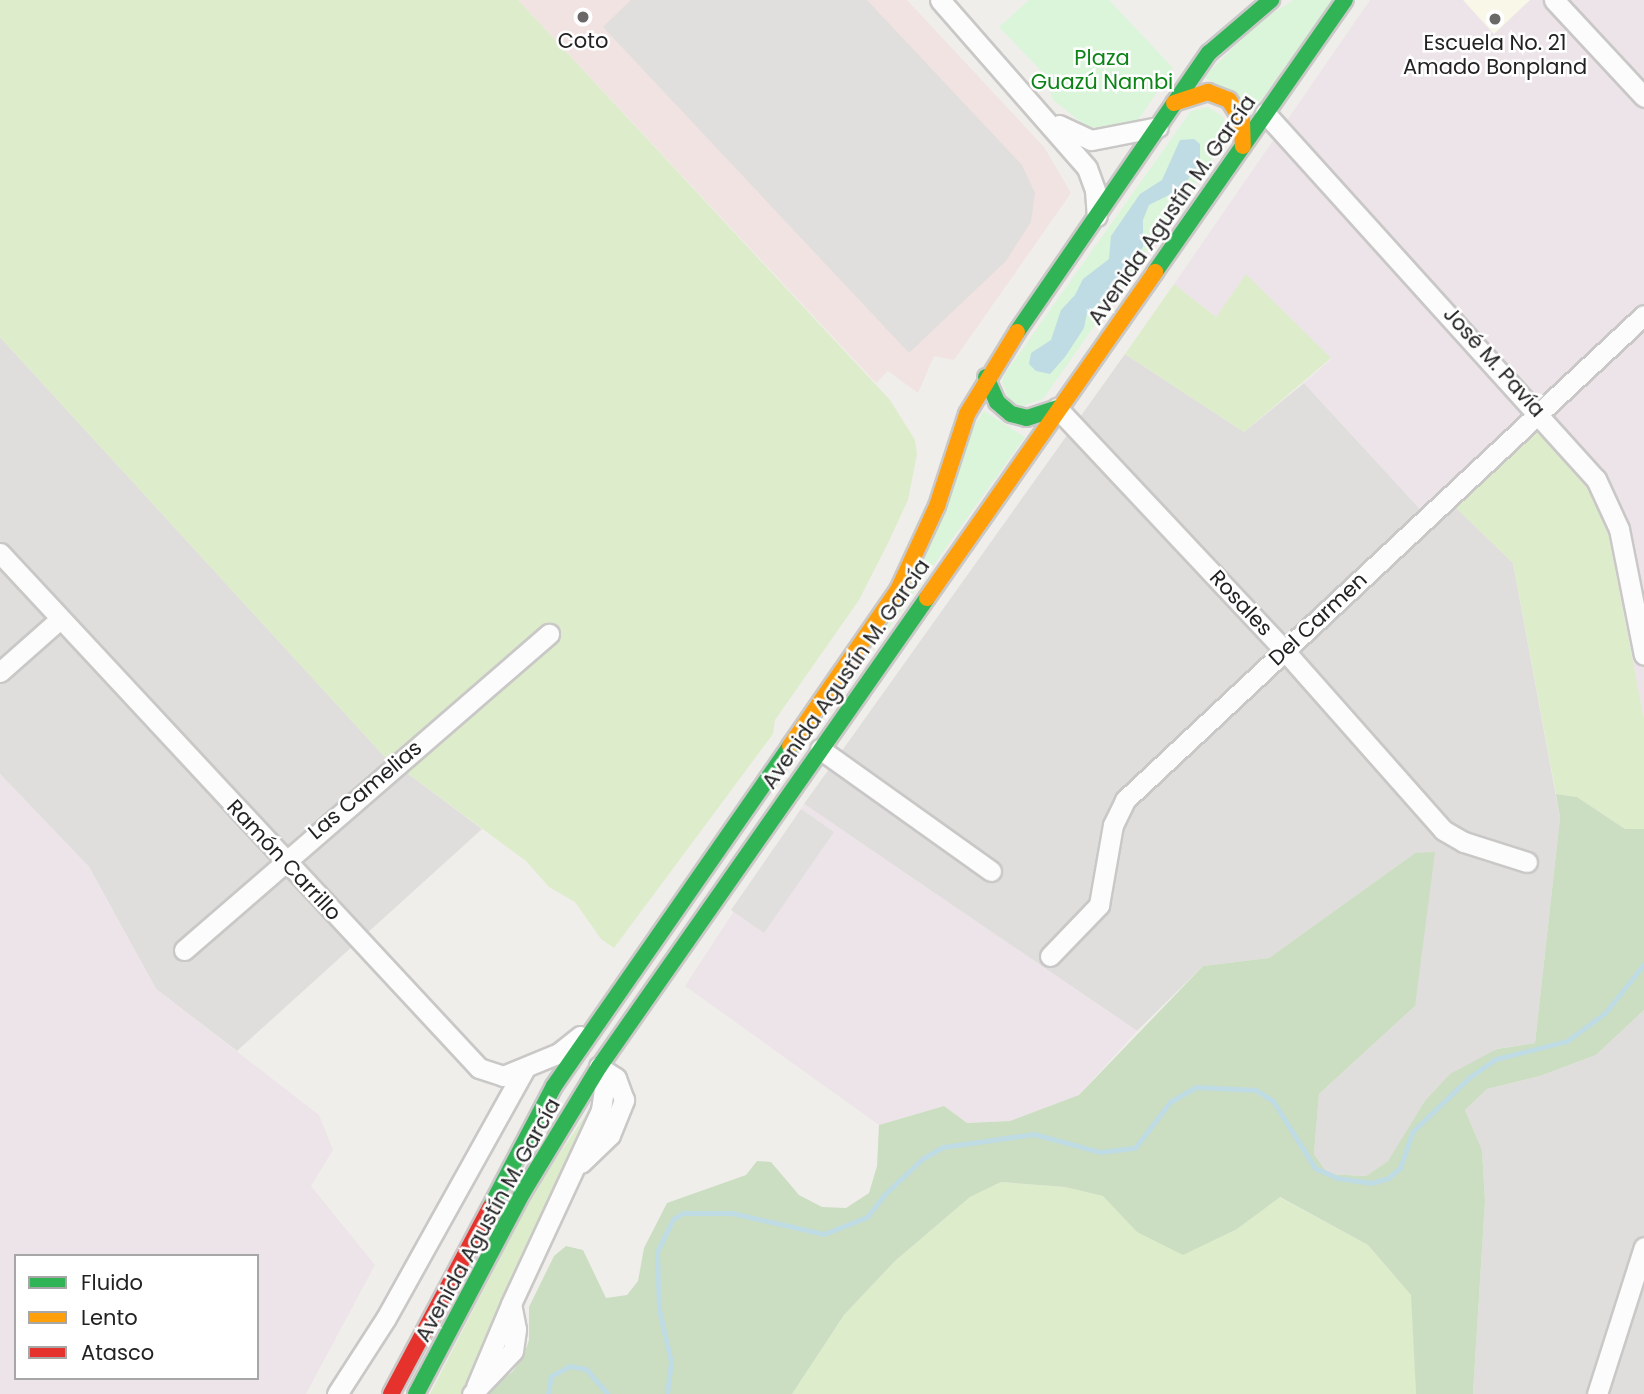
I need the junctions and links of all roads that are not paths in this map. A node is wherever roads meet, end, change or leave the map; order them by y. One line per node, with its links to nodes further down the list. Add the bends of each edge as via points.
1 (940, 0): 8 (street)
2 (1271, 0): 6 (main road, Avenida Agustín M. García, via 1209,53)
3 (1345, 0): 7 (main road, Avenida Agustín M. García)
4 (1554, 0): 5 (street)
5 (1644, 97)
6 (1174, 103): 9 (main road, Avenida Agustín M. García); 10 (main road, via 1208,92 1229,100 1242,121)
7 (1265, 113): 10 (main road, Avenida Agustín M. García); 15 (street, José M. Pavía)
8 (1047, 117): 9 (street, via 1091,140); 11 (street, via 1093,179)
9 (1158, 127): 11 (main road, Avenida Agustín M. García)
10 (1243, 146): 14 (main road, Avenida Agustín M. García)
11 (1097, 216): 13 (main road, Avenida Agustín M. García)
12 (1644, 315): 15 (street, Del Carmen)
13 (986, 377): 14 (main road, via 997,402 1011,414 1027,418); 28 (main road, Avenida Agustín M. García, via 967,414 937,506 898,590)
14 (1058, 408): 19 (street, Rosales); 22 (main road, Avenida Agustín M. García)
15 (1540, 412): 19 (street, Del Carmen); 20 (street, José M. Pavía, via 1608,498)
16 (0, 553): 17 (street, Ramón Carrillo)
17 (61, 619): 21 (street); 23 (street, Ramón Carrillo)
18 (549, 634): 23 (street, Las Camelias)
19 (1284, 650): 24 (street, Rosales, via 1443,830 1464,842); 27 (street, Del Carmen, via 1125,800 1113,825 1099,905)
20 (1644, 654)
21 (0, 672)
22 (820, 749): 25 (street); 29 (main road, Avenida Agustín M. García)
23 (283, 860): 26 (street, Las Camelias); 30 (street, Ramón Carrillo, via 479,1068 503,1076)
24 (1527, 862)
25 (991, 871)
26 (184, 950)
27 (1050, 956)
28 (594, 1023): 30 (street, Ramón Carrillo, via 559,1053); 34 (main road, Avenida Agustín M. García, via 554,1086)
29 (599, 1067): 32 (street, via 604,1089 601,1110 511,1304 516,1329 513,1351); 35 (main road, Avenida Agustín M. García, via 523,1192)
30 (525, 1068): 33 (street, via 386,1318)
31 (1644, 1247): 36 (street)
32 (473, 1392)
33 (337, 1394)
34 (391, 1394)
35 (416, 1394)
36 (1597, 1394)

